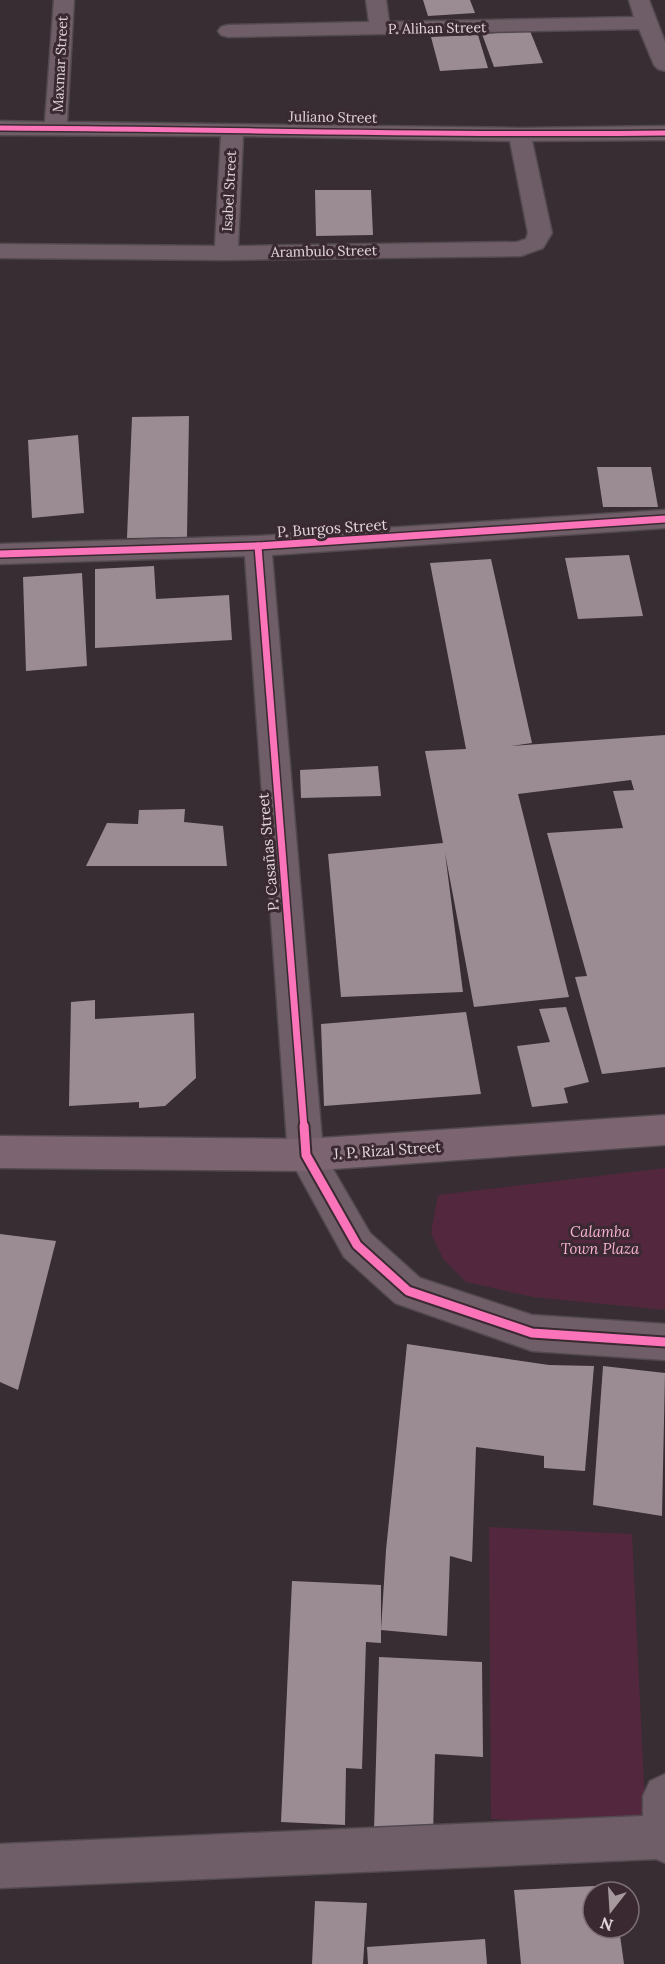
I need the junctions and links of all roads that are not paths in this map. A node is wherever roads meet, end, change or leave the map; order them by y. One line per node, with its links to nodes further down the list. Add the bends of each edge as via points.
1 (64, 0): 9 (street, Maxmar Street)
2 (376, 0): 5 (street)
3 (639, 0): 4 (street)
4 (646, 23): 5 (street, P. Alihan Street); 7 (street)
5 (380, 29): 6 (street, P. Alihan Street)
6 (228, 31)
7 (665, 65)
8 (0, 128): 9 (street, Juliano Street)
9 (56, 128): 10 (street, Juliano Street)
10 (232, 129): 12 (street, Juliano Street); 14 (street, Isabel Street)
11 (665, 133): 12 (street, Juliano Street)
12 (520, 135): 14 (street, Arambulo Street, via 540,233 535,243 521,249)
13 (0, 251): 14 (street, Arambulo Street)
14 (225, 253)
15 (665, 519): 16 (street, P. Burgos Street)
16 (258, 546): 17 (street, P. Burgos Street); 20 (street, P. Casañas Street)
17 (0, 554)
18 (665, 1130): 20 (main road, J. P. Rizal Street)
19 (0, 1152): 20 (main road, J. P. Rizal Street)
20 (306, 1155): 21 (street, via 357,1245 408,1291 532,1333)
21 (665, 1342)
22 (664, 1825): 23 (street)
23 (0, 1866)

